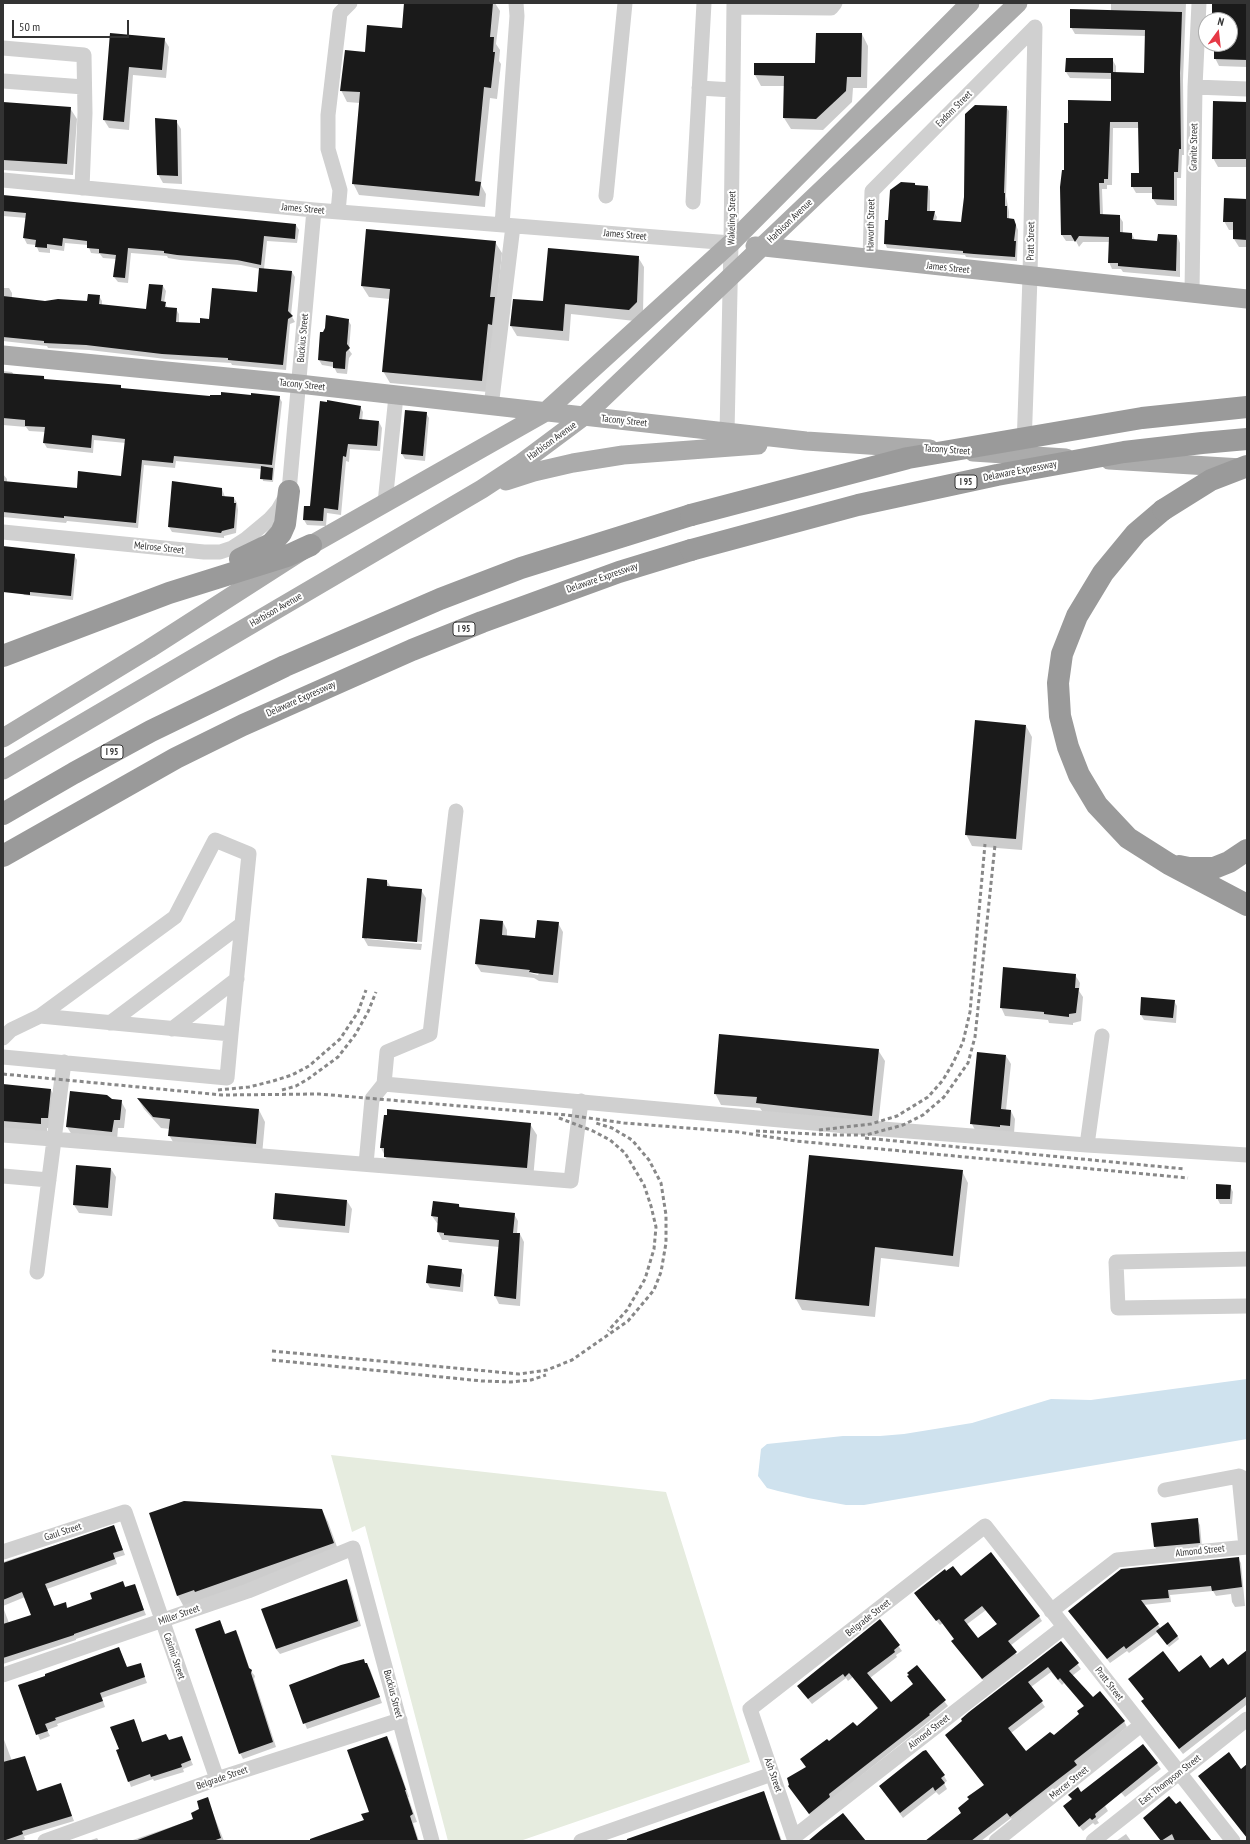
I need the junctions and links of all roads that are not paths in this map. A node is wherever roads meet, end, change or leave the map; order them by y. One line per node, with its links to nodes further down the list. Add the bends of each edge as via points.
1 (350, 3): 24 (street, via 340,13 328,115 328,148 340,190)
2 (516, 3): 25 (street)
3 (625, 3): 21 (street)
4 (704, 3): 15 (street)
5 (834, 3): 9 (street, via 831,8)
6 (970, 3): 26 (main road)
7 (1018, 3): 27 (main road, Harbison Avenue)
8 (1199, 3): 14 (street, Granite Street)
9 (734, 5): 17 (street, Wakeling Street)
10 (1036, 27): 20 (street, Eadom Street); 30 (street, Pratt Street)
11 (3, 48): 13 (street, via 84,54)
12 (3, 81): 13 (street)
13 (84, 87): 19 (street)
14 (1195, 87): 16 (street); 31 (street, Granite Street)
15 (699, 88): 17 (street); 22 (street)
16 (1247, 89)
17 (733, 90): 26 (street, Wakeling Street)
18 (3, 180): 19 (street, James Street)
19 (82, 188): 23 (street, James Street)
20 (872, 191): 28 (street, Haworth Street)
21 (606, 196)
22 (693, 202)
23 (314, 210): 24 (street, James Street); 34 (street, Buckius Street)
24 (338, 212): 25 (street, James Street)
25 (507, 225): 26 (street, James Street); 37 (street)
26 (731, 243): 27 (main road, James Street); 29 (street, Wakeling Street); 38 (main road)
27 (763, 247): 28 (main road, James Street); 29 (main road, Harbison Avenue)
28 (870, 259): 30 (main road, James Street)
29 (731, 276): 39 (main road, Harbison Avenue); 40 (street, Wakeling Street)
30 (1030, 276): 31 (main road, James Street); 43 (street, Pratt Street)
31 (1192, 292): 32 (main road, James Street)
32 (1247, 299)
33 (3, 355): 34 (main road, Tacony Street)
34 (299, 384): 35 (main road, Tacony Street); 48 (street, Buckius Street)
35 (396, 396): 37 (main road, Tacony Street); 49 (street)
36 (1247, 406): 57 (highway, I 95, bridge, via 1142,418 908,458 691,515 604,541 440,599 285,666 74,772)
37 (491, 407): 38 (main road, Tacony Street)
38 (544, 413): 39 (main road, Tacony Street); 49 (main road)
39 (583, 417): 40 (main road, Tacony Street); 47 (main road, Harbison Avenue)
40 (727, 433): 42 (main road, Tacony Street)
41 (1247, 439): 59 (highway, Delaware Expressway / I 95, bridge, via 1124,452 997,475 858,505 691,550 585,584 412,650 243,725 176,758)
42 (806, 441): 43 (main road, Tacony Street); 47 (main road, via 624,455 534,472)
43 (1023, 455): 44 (main road, Tacony Street)
44 (1223, 467): 45 (main road, Tacony Street); 46 (main road)
45 (1247, 467): 60 (highway, bridge, via 1211,480 1163,510 1136,533 1102,573 1077,616 1062,654 1058,683 1060,716 1079,775 1097,805 1128,838)
46 (1247, 481)
47 (482, 489): 55 (main road, Harbison Avenue)
48 (289, 490): 50 (street, Melrose Street, via 278,510 258,529 232,548 220,552); 52 (highway, via 285,524 271,544)
49 (385, 503): 51 (main road)
50 (3, 532)
51 (310, 546): 52 (highway, via 287,556); 54 (main road)
52 (169, 594): 53 (highway)
53 (3, 656)
54 (3, 738)
55 (3, 770)
56 (456, 810): 72 (street, via 430,1034 387,1052)
57 (3, 814)
58 (1247, 850): 60 (highway, via 1214,868 1189,868)
59 (3, 856)
60 (1170, 864): 61 (highway)
61 (1247, 905)
62 (242, 924): 63 (street); 64 (street, via 249,854 216,840 175,917); 65 (street)
63 (237, 979): 66 (street); 67 (street)
64 (40, 1016): 65 (street); 69 (street, via 11,1030)
65 (110, 1023): 66 (street)
66 (172, 1028): 67 (street)
67 (231, 1034): 71 (street, via 227,1078)
68 (1102, 1036): 76 (street)
69 (3, 1038)
70 (3, 1057): 71 (street)
71 (64, 1062): 75 (street)
72 (384, 1084): 73 (street); 78 (street, via 372,1099)
73 (581, 1102): 76 (street); 78 (street, via 571,1181)
74 (3, 1135): 75 (street)
75 (54, 1139): 78 (street); 80 (street)
76 (1087, 1145): 77 (street)
77 (1247, 1155)
78 (366, 1164)
79 (3, 1176): 80 (street)
80 (49, 1180): 82 (street)
81 (1247, 1259): 83 (street, via 1116,1262 1118,1308)
82 (37, 1272)
83 (1247, 1306)
84 (1243, 1478): 85 (street); 88 (street)
85 (1165, 1490)
86 (123, 1512): 90 (street, Gaul Street); 92 (street, Casimir Street)
87 (985, 1526): 91 (street, Pratt Street); 95 (street, Belgrade Street)
88 (1246, 1547): 91 (street, Almond Street, via 1117,1560)
89 (352, 1548): 92 (street, Miller Street, via 248,1591); 97 (street, Buckius Street)
90 (3, 1552)
91 (1051, 1611): 93 (street, Pratt Street)
92 (162, 1621): 94 (street, Miller Street); 101 (street, Casimir Street)
93 (1064, 1627): 98 (street, Pratt Street); 103 (street, Almond Street)
94 (3, 1675)
95 (750, 1709): 100 (street, Ash Street)
96 (1247, 1719): 99 (street, East Thompson Street)
97 (400, 1720): 101 (street, Belgrade Street); 105 (street, Buckius Street)
98 (1141, 1725): 99 (street, Pratt Street); 107 (street, Mercer Street)
99 (1179, 1773): 108 (street, East Thompson Street); 109 (street, Pratt Street)
100 (772, 1774): 102 (street); 103 (street, Ash Street)
101 (217, 1779): 104 (street, Belgrade Street)
102 (601, 1838): 106 (street)
103 (794, 1839)
104 (45, 1841)
105 (432, 1841)
106 (581, 1841)
107 (996, 1841)
108 (1093, 1841)
109 (1232, 1841)

